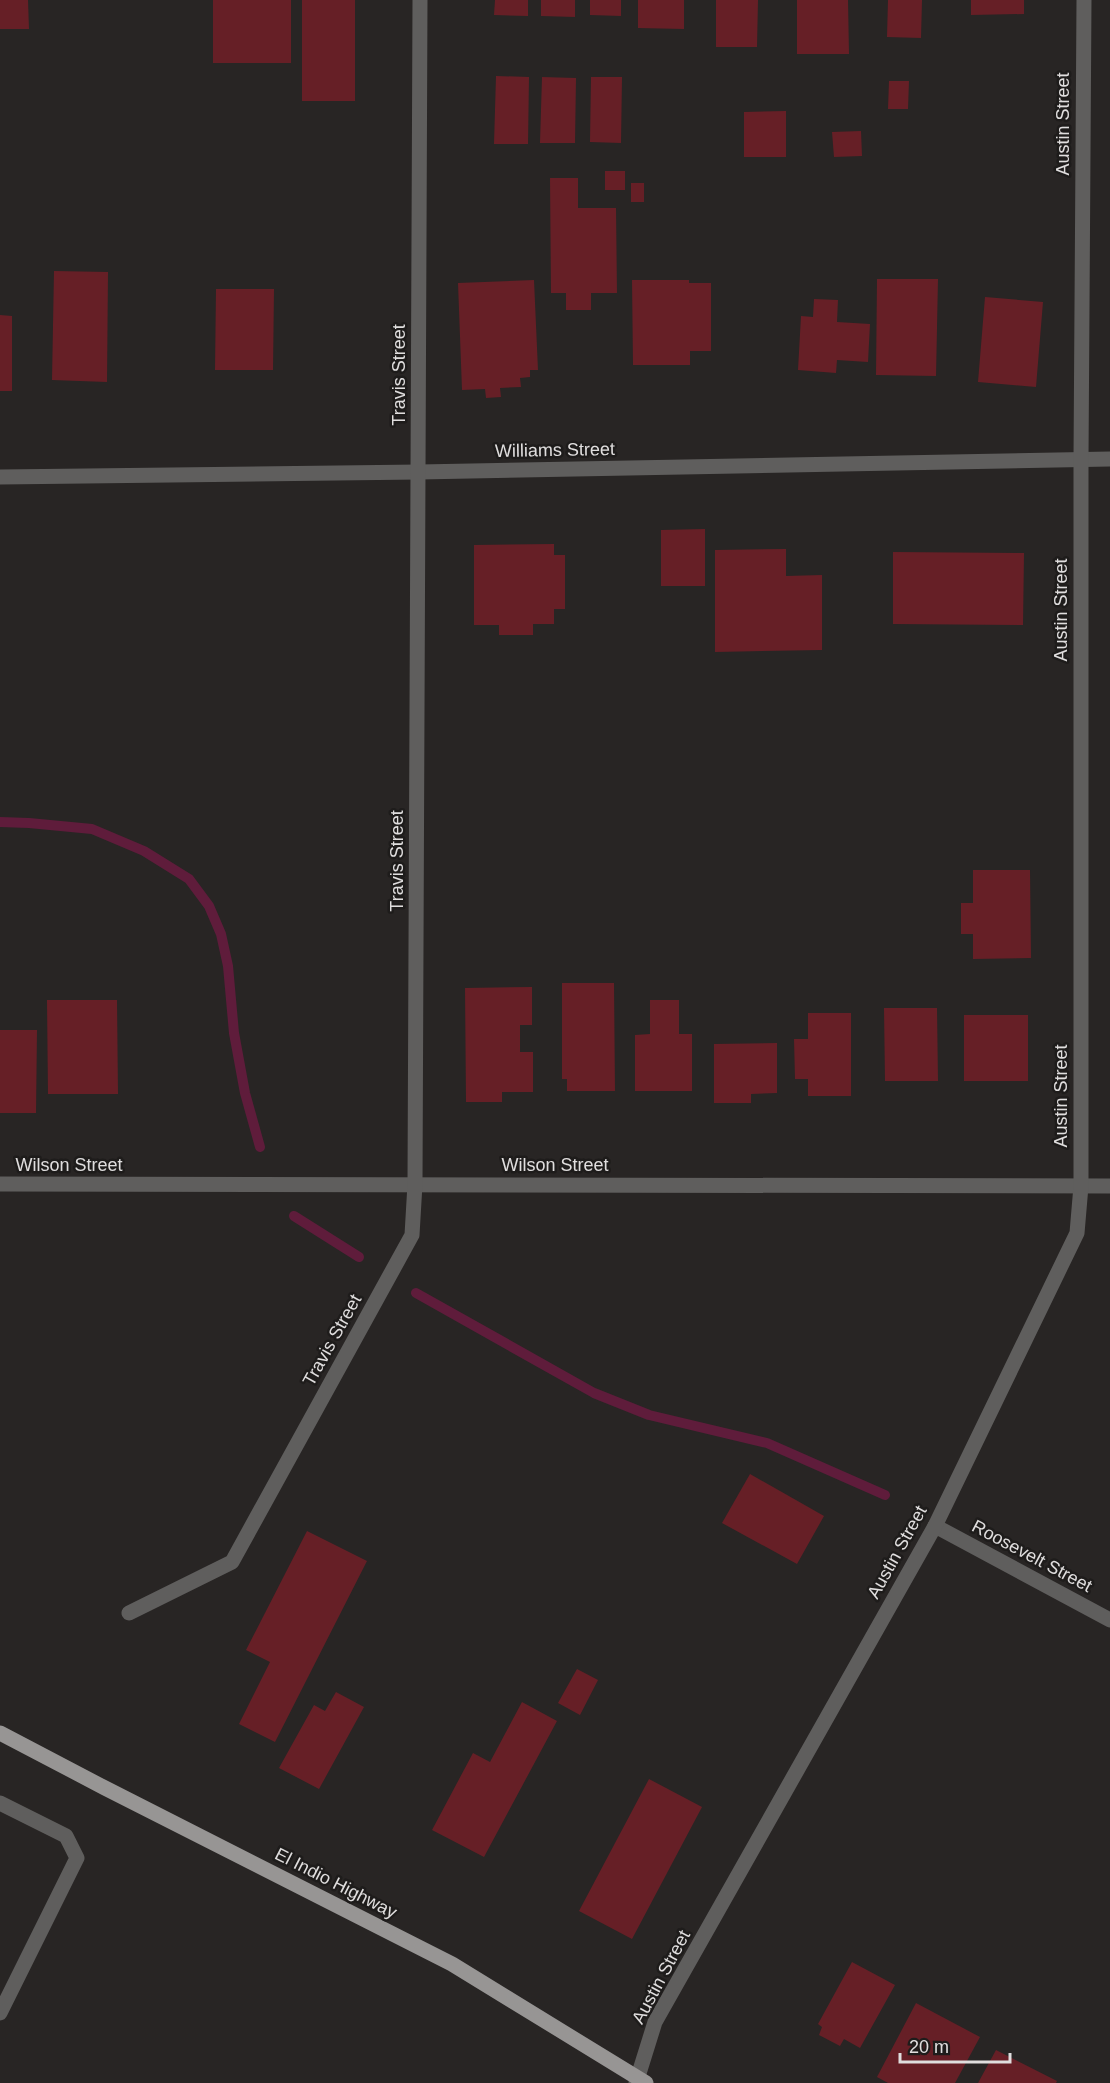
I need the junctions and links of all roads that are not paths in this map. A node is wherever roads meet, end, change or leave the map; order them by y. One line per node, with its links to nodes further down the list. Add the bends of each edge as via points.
1 (420, 0): 5 (street, Travis Street)
2 (1084, 0): 3 (street, Austin Street)
3 (1081, 459): 4 (street, Williams Street); 5 (street, Williams Street); 9 (street, Austin Street)
4 (1110, 459)
5 (418, 472): 6 (street, Williams Street); 8 (street, Travis Street)
6 (0, 477)
7 (0, 1184): 8 (street, Wilson Street)
8 (415, 1184): 9 (street, Wilson Street); 12 (street, Travis Street, via 412,1235 232,1562)
9 (1081, 1186): 10 (street, Wilson Street); 11 (street, Austin Street, via 1077,1233)
10 (1110, 1186)
11 (935, 1526): 13 (street, Roosevelt Street); 17 (street, Austin Street, via 656,2022)
12 (129, 1612)
13 (1110, 1620)
14 (0, 1733): 17 (main road, El Indio Highway, via 452,1964)
15 (0, 1803): 16 (street, via 66,1836 77,1858)
16 (0, 2013)
17 (640, 2082)

